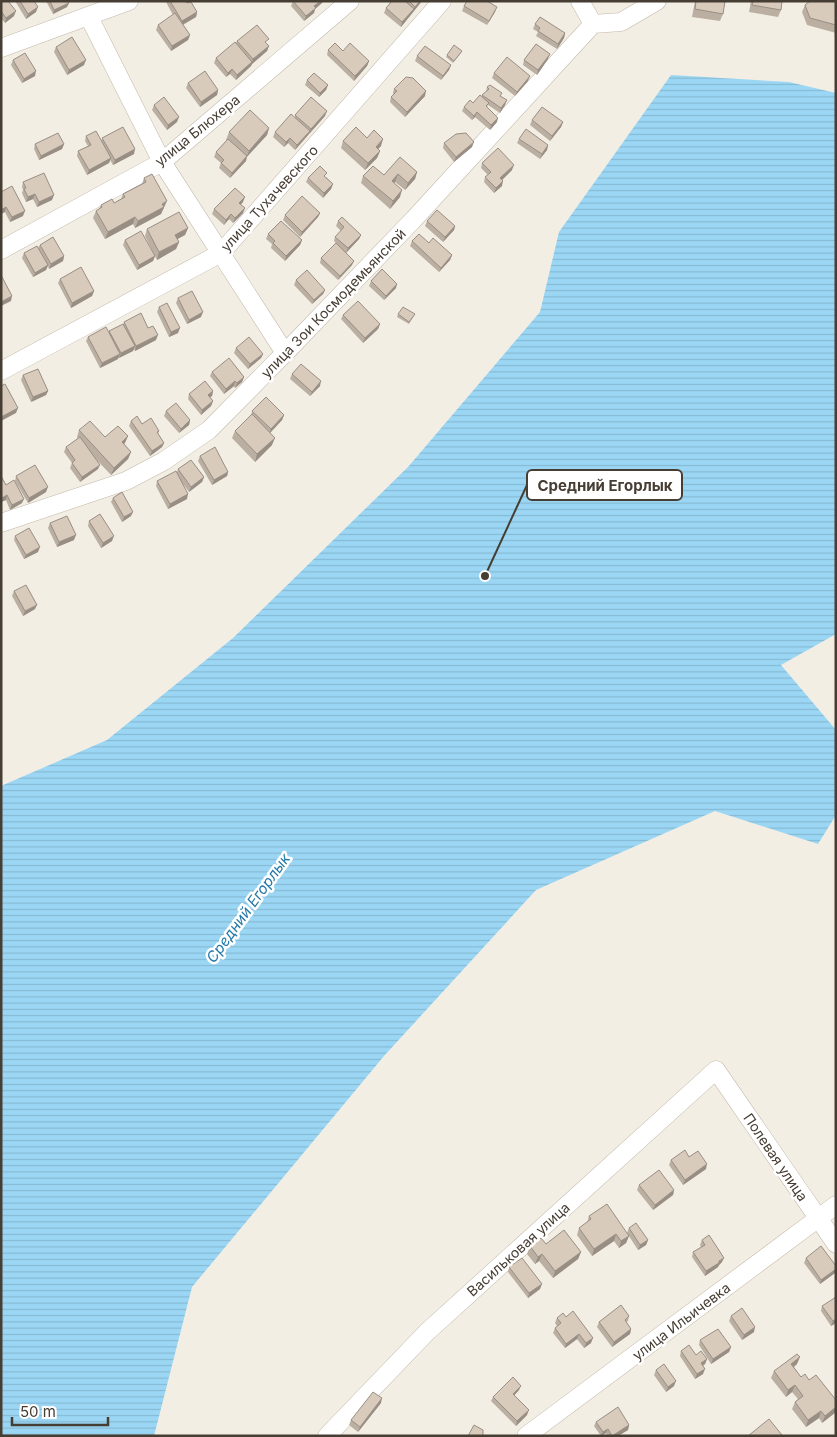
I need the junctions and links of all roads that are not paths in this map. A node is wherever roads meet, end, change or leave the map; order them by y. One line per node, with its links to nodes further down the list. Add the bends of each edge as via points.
1 (129, 1): 6 (street)
2 (350, 1): 9 (street, улица Блюхера)
3 (442, 1): 11 (street, улица Тухачевского)
4 (580, 1): 7 (street)
5 (657, 1): 7 (street, via 622,22)
6 (89, 17): 8 (street); 9 (street)
7 (592, 24): 12 (street, улица Зои Космодемьянской, via 414,219)
8 (1, 48)
9 (162, 162): 10 (street, улица Блюхера); 11 (street)
10 (1, 250)
11 (221, 254): 12 (street); 13 (street, улица Тухачевского)
12 (285, 353): 14 (street, улица Зои Космодемьянской, via 209,430 164,461 126,481)
13 (1, 371)
14 (1, 523)
15 (716, 1070): 17 (street, Полевая улица); 19 (street, Васильковая улица, via 427,1332)
16 (836, 1205): 17 (street, улица Ильичевка)
17 (818, 1219): 18 (street, Полевая улица); 20 (street, улица Ильичевка)
18 (836, 1244)
19 (327, 1436)
20 (526, 1436)

